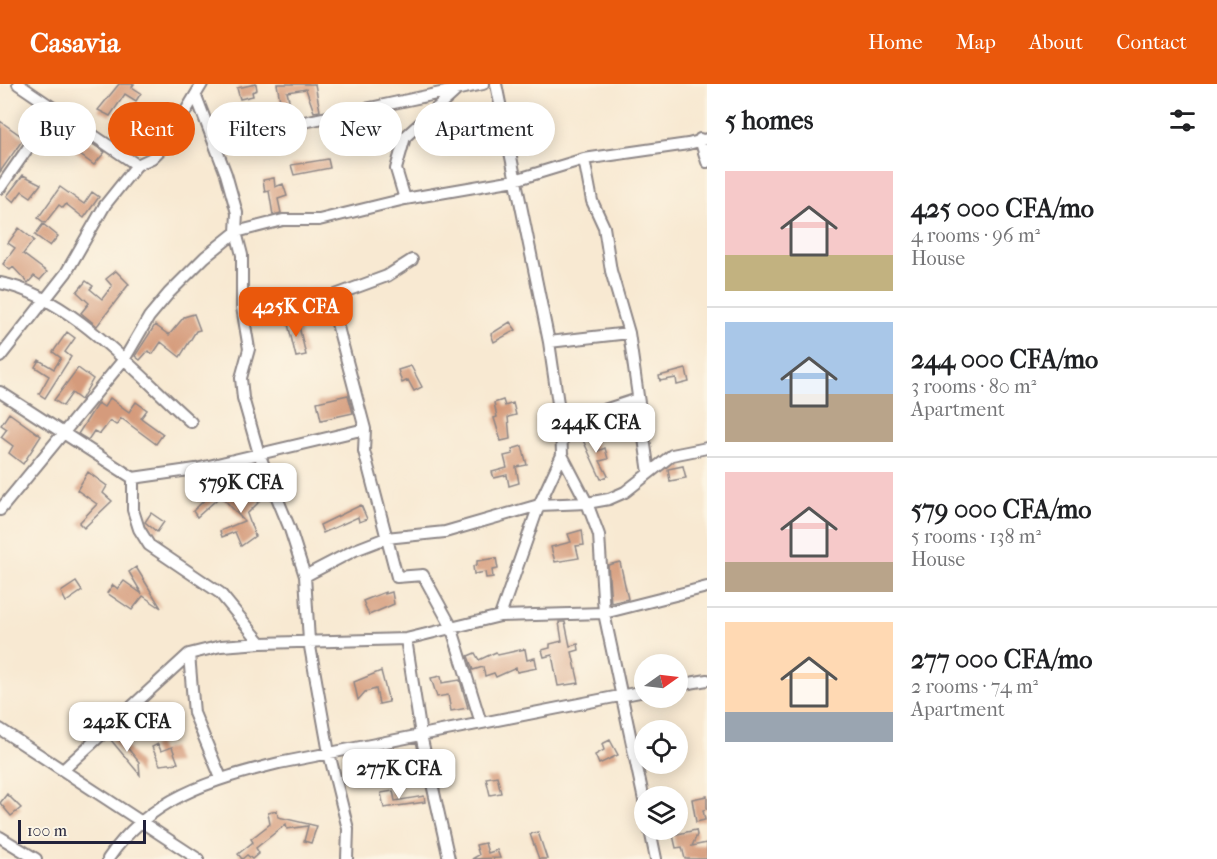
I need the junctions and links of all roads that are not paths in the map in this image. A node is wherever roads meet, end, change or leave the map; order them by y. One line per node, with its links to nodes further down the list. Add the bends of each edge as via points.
1 (18, 84): 7 (street)
2 (202, 84): 6 (street)
3 (483, 84): 5 (street)
4 (496, 84): 17 (street)
5 (458, 88): 8 (street); 19 (street, via 405,137 396,168)
6 (196, 96): 9 (street); 16 (street, via 166,144 152,158)
7 (45, 102)
8 (307, 121)
9 (207, 122)
10 (96, 137): 16 (street)
11 (704, 139): 14 (street); 15 (street)
12 (22, 156): 18 (street)
13 (220, 156): 20 (street, via 237,213)
14 (584, 159): 17 (street); 26 (street)
15 (707, 162)
16 (137, 165): 24 (street, via 105,205 66,273)
17 (515, 180): 19 (street); 27 (street)
18 (0, 188)
19 (405, 199): 20 (street, via 318,220 283,220)
20 (236, 232): 25 (street, via 242,255); 29 (street, via 204,257 169,293 149,317)
21 (412, 260): 23 (street, via 387,276)
22 (0, 283): 24 (street, via 15,285)
23 (330, 297): 25 (street); 34 (street)
24 (46, 299): 28 (street); 29 (street)
25 (242, 307): 37 (street, via 249,349 241,378 243,398)
26 (629, 333): 27 (street); 31 (street)
27 (549, 342): 33 (street)
28 (0, 357)
29 (125, 358): 32 (street); 35 (street)
30 (0, 392): 35 (street)
31 (638, 399): 33 (street); 39 (street)
32 (191, 422)
33 (561, 424): 38 (street)
34 (365, 429): 37 (street); 44 (street, via 364,451)
35 (64, 431): 40 (street); 43 (street)
36 (707, 448): 39 (street, via 672,455)
37 (259, 454): 40 (street); 45 (street)
38 (562, 455): 41 (street); 42 (street)
39 (649, 472): 41 (street, via 626,492)
40 (133, 478): 52 (street, via 133,510 139,529 150,544 220,592)
41 (587, 503): 42 (street); 47 (street, via 599,535)
42 (539, 505): 44 (street, via 445,532); 48 (street)
43 (0, 510)
44 (386, 538): 45 (street); 49 (street, via 397,576 423,575)
45 (305, 576): 51 (street)
46 (707, 587): 47 (street)
47 (604, 613): 48 (street); 57 (street)
48 (500, 616): 49 (street)
49 (451, 626): 50 (street); 58 (street)
50 (406, 639): 51 (street); 60 (street)
51 (309, 642): 52 (street); 61 (street)
52 (261, 643): 53 (street, via 212,647)
53 (189, 654): 62 (street); 63 (street, via 194,713)
54 (707, 680): 55 (street)
55 (688, 683)
56 (634, 693): 57 (street)
57 (623, 695): 58 (street); 64 (street)
58 (481, 723): 60 (street)
59 (0, 729): 62 (street)
60 (421, 735): 61 (street); 72 (street)
61 (330, 753): 63 (street); 71 (street, via 348,829)
62 (63, 770): 65 (street)
63 (221, 778): 65 (street, via 187,792)
64 (641, 786)
65 (140, 820): 69 (street); 70 (street)
66 (0, 837): 68 (street)
67 (652, 840): 73 (street)
68 (36, 859)
69 (108, 859)
70 (198, 859)
71 (347, 859)
72 (449, 859)
73 (656, 859)

